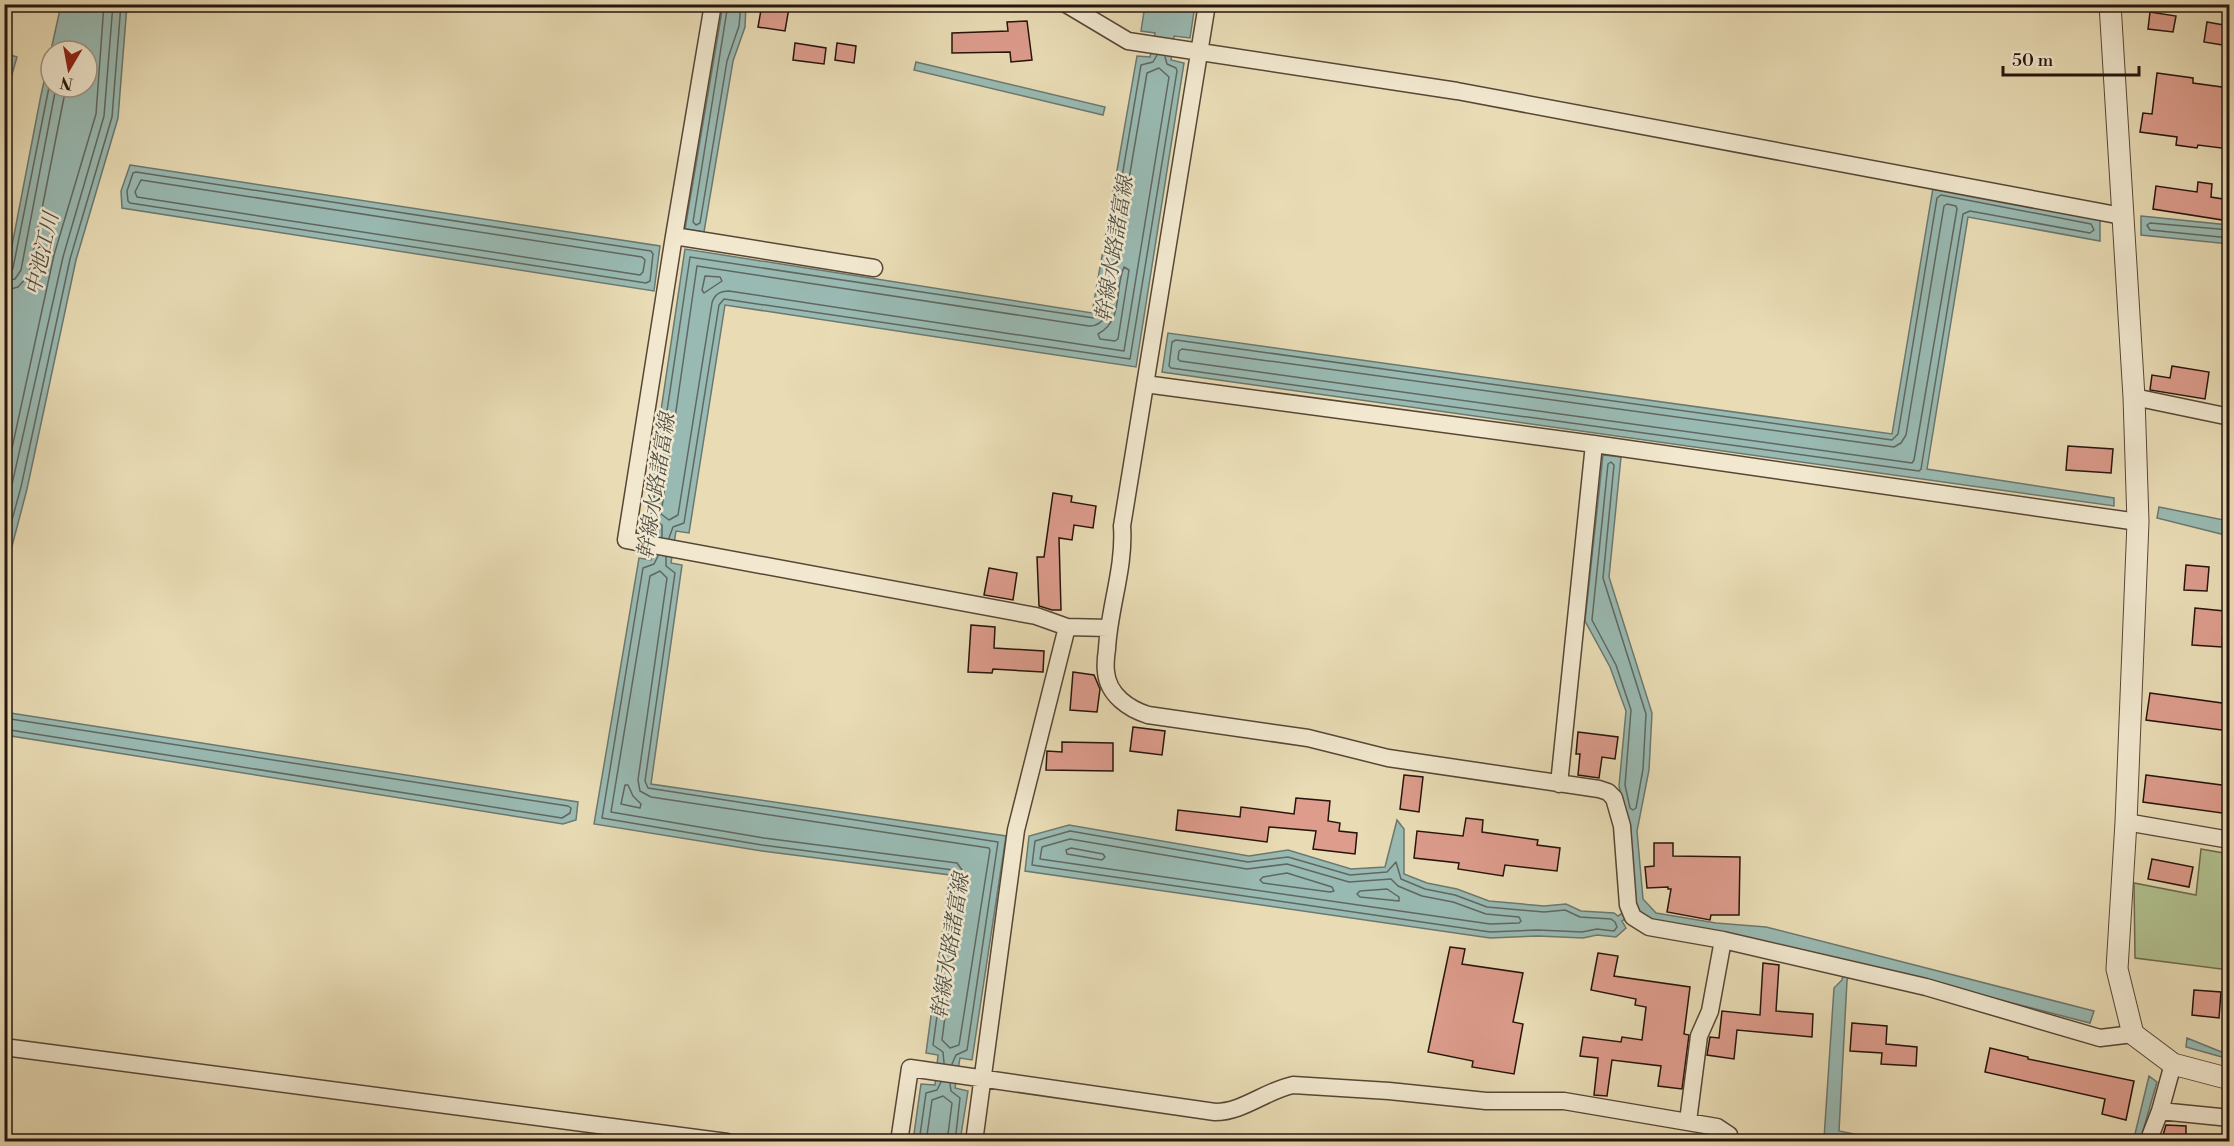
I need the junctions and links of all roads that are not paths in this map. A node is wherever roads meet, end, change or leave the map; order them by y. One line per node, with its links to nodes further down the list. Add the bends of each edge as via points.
1 (713, 4): 7 (street)
2 (1066, 4): 5 (street, via 1128,41)
3 (1207, 4): 5 (street)
4 (2110, 4): 6 (street)
5 (1199, 53): 6 (street, via 1457,91); 9 (street)
6 (2122, 216): 10 (street)
7 (674, 236): 8 (street); 14 (street, via 626,540 1036,616)
8 (874, 268)
9 (1145, 384): 12 (street); 15 (street, via 1122,526 1124,546)
10 (2134, 397): 11 (street); 13 (street)
11 (2229, 417)
12 (1594, 444): 13 (street); 16 (street)
13 (2138, 522): 17 (street)
14 (1066, 627): 15 (street); 23 (street, via 1016,830)
15 (1108, 628): 16 (street, via 1106,674 1116,696 1141,713 1308,738 1388,758)
16 (1559, 784): 19 (street, via 1599,789 1614,798 1622,826 1631,911 1649,927)
17 (2126, 822): 18 (street); 20 (street, via 2117,969)
18 (2229, 840)
19 (1723, 940): 20 (street, via 1926,987 2100,1038); 27 (street, via 1710,1011 1699,1036)
20 (2133, 1034): 22 (street)
21 (4, 1047): 28 (street)
22 (2173, 1064): 24 (street); 25 (street)
23 (983, 1078): 27 (street, via 1215,1112 1227,1112 1277,1088 1293,1085 1486,1101 1564,1101); 29 (street, via 910,1068); 30 (street)
24 (2229, 1079)
25 (2160, 1111): 26 (street); 32 (street)
26 (2229, 1118)
27 (1688, 1121): 31 (street, via 1718,1127 1729,1135)
28 (727, 1142)
29 (899, 1142)
30 (974, 1142)
31 (1730, 1142)
32 (2148, 1142)

